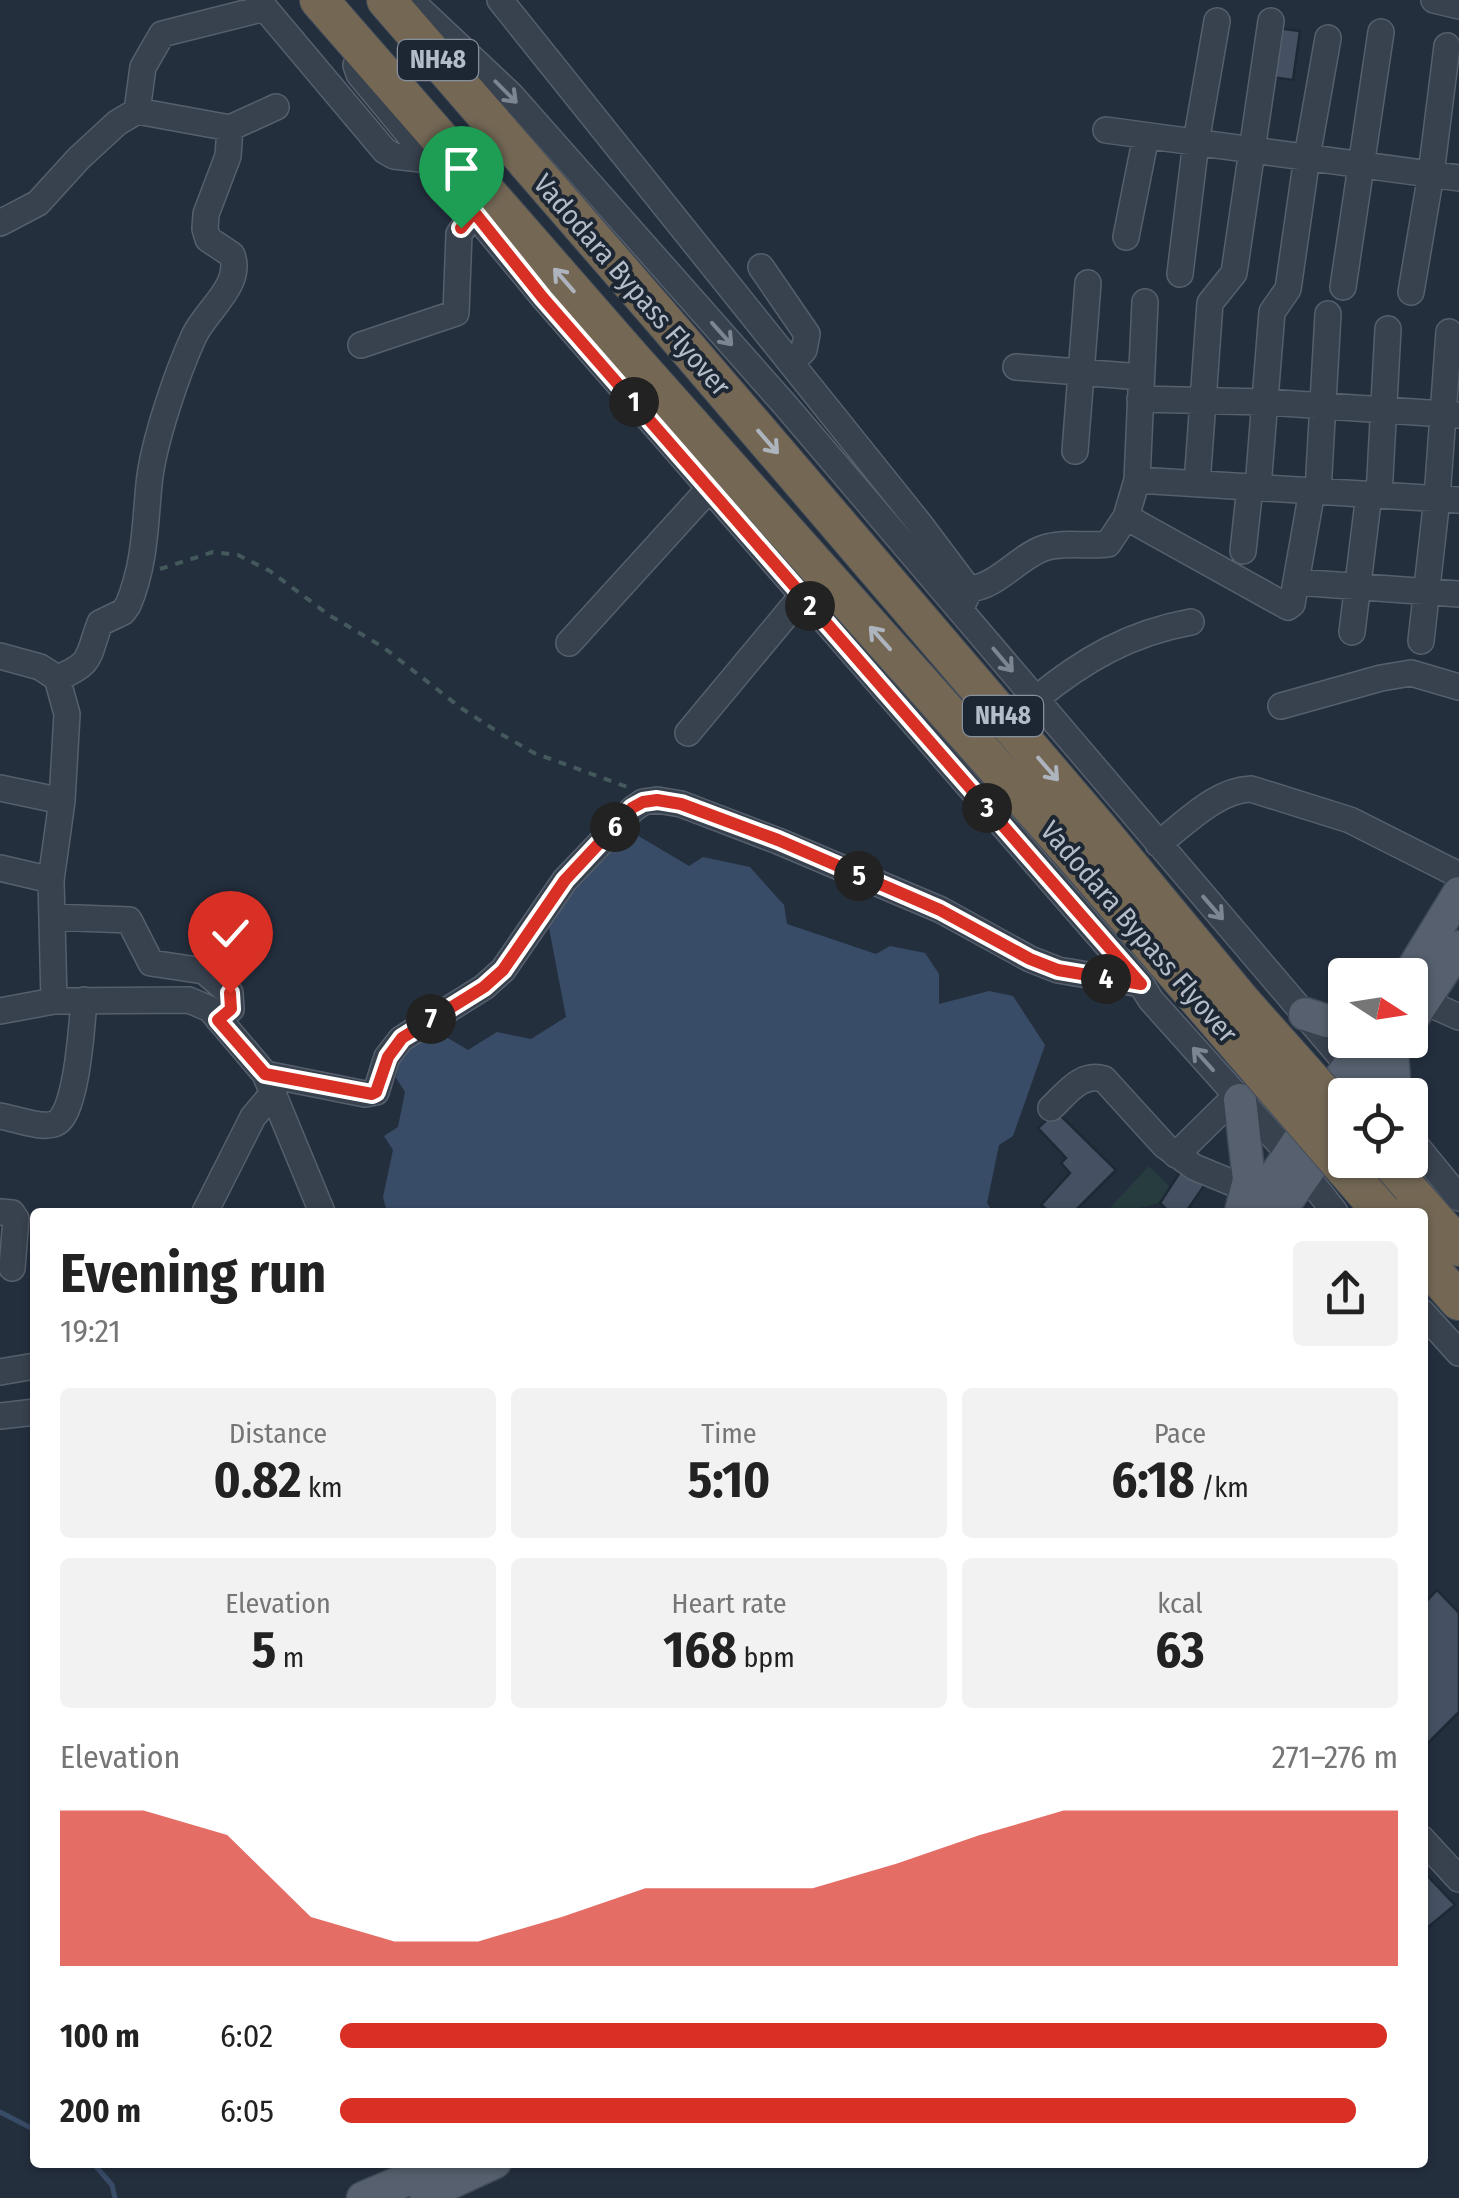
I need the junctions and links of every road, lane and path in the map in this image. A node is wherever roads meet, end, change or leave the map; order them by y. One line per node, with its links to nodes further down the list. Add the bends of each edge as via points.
1 (386, 0): 98 (highway, Vadodara Bypass Flyover / NH48, one-way to 98, bridge)
2 (410, 0): 63 (street, one-way to 63, via 510,96)
3 (500, 0): 38 (street)
4 (1434, 0): 6 (street)
5 (261, 4): 14 (street, via 162,34 143,67); 21 (street, via 385,151)
6 (1459, 6)
7 (328, 11): 21 (street, via 359,74); 112 (highway, Vadodara Bypass Flyover / NH48, one-way to 7, bridge)
8 (1216, 21): 18 (street)
9 (1272, 21): 19 (street)
10 (1381, 32): 22 (street)
11 (1328, 38): 20 (street)
12 (1446, 46): 23 (street)
13 (276, 107): 15 (street)
14 (138, 111): 15 (street); 26 (street, via 117,123 38,203)
15 (230, 128): 57 (street, via 228,156 204,228 232,256 234,274 195,334 166,419 149,482)
16 (1106, 130): 17 (street)
17 (1146, 136): 18 (street); 27 (street)
18 (1196, 142): 19 (street); 29 (street)
19 (1252, 150): 20 (street); 42 (street, via 1234,272 1210,304)
20 (1307, 157): 22 (street); 43 (street, via 1288,290 1272,312)
21 (430, 160): 25 (street)
22 (1359, 164): 23 (street); 31 (street)
23 (1431, 174): 24 (street); 32 (street)
24 (1459, 178)
25 (474, 212): 37 (street, via 459,234 456,313); 51 (street)
26 (0, 223)
27 (1126, 237)
28 (761, 267): 38 (street, via 807,334 804,350)
29 (1180, 274)
30 (1088, 283): 40 (street)
31 (1343, 287)
32 (1411, 292)
33 (1145, 302): 41 (street)
34 (1328, 314): 44 (street)
35 (1388, 329): 45 (street)
36 (1449, 332): 46 (street)
37 (360, 345)
38 (791, 363): 63 (street)
39 (1016, 367): 40 (street)
40 (1081, 372): 41 (street); 47 (street)
41 (1141, 388): 42 (street); 48 (street)
42 (1203, 400): 43 (street); 49 (street)
43 (1265, 402): 44 (street); 50 (street)
44 (1323, 405): 45 (street); 52 (street)
45 (1384, 411): 46 (street); 53 (street)
46 (1451, 415): 54 (street)
47 (1075, 451)
48 (1136, 480): 49 (street); 55 (street)
49 (1197, 484): 50 (street)
50 (1254, 487): 52 (street); 56 (street)
51 (709, 489): 62 (street); 67 (street)
52 (1316, 491): 53 (street); 58 (street)
53 (1374, 494): 54 (street); 59 (street)
54 (1448, 499): 60 (street)
55 (1126, 517): 58 (street, via 1282,606 1292,604); 63 (street, via 1108,544 1048,547)
56 (1243, 550)
57 (137, 579): 69 (street, via 123,612 100,623 86,662); 76 (path, via 194,556 238,555 382,647 500,734 620,782)
58 (1296, 582): 59 (street)
59 (1358, 589): 60 (street); 65 (street)
60 (1428, 592): 61 (street); 66 (street)
61 (1459, 594)
62 (802, 596): 73 (street); 86 (street)
63 (964, 600): 71 (street, one-way to 71)
64 (1190, 622): 71 (street, via 1107,649)
65 (1352, 632)
66 (1421, 641)
67 (569, 643)
68 (0, 656): 69 (street)
69 (58, 678): 75 (street, via 68,714)
70 (1459, 688): 72 (street, via 1411,674)
71 (1036, 699): 77 (street)
72 (1281, 706)
73 (688, 733)
74 (0, 788): 75 (street)
75 (62, 801): 80 (street)
76 (643, 802): 86 (street, via 681,804 778,840 1058,970); 96 (street, via 565,880 503,970 402,1038 376,1092)
77 (1158, 844): 79 (street, via 1220,796 1251,790 1350,820); 91 (street, one-way to 91)
78 (0, 868): 80 (street)
79 (1459, 876)
80 (51, 880): 82 (street)
81 (1459, 893): 84 (main road)
82 (52, 916): 88 (street); 93 (street, via 128,920 151,963 204,971 230,993 231,1009)
83 (1459, 948): 85 (main road)
84 (1428, 966)
85 (1428, 983)
86 (1141, 984): 97 (street, one-way to 86)
87 (84, 1000): 88 (street); 93 (street, via 189,1000); 100 (street, via 80,1056 58,1123)
88 (54, 1001): 89 (street)
89 (4, 1004)
90 (1428, 1004): 92 (street)
91 (1305, 1014): 94 (main road); 95 (street)
92 (1459, 1016)
93 (218, 1020): 96 (street)
94 (1328, 1022)
95 (1375, 1071): 104 (main road)
96 (270, 1083): 108 (street); 109 (street)
97 (1238, 1098): 102 (street); 104 (street); 107 (main road, via 1248,1158)
98 (1328, 1099)
99 (1051, 1108): 102 (street, via 1083,1078 1104,1079)
100 (0, 1116)
101 (1328, 1135): 104 (main road)
102 (1176, 1155): 107 (street)
103 (1428, 1160): 106 (street)
104 (1297, 1165): 107 (main road); 110 (main road); 111 (street)
105 (1398, 1178): 113 (highway)
106 (1459, 1198)
107 (1246, 1205)
108 (207, 1208)
109 (320, 1208)
110 (1281, 1208)
111 (1333, 1208)
112 (1379, 1208)
113 (1424, 1208)
114 (0, 1212): 118 (street, via 16,1219)
115 (1428, 1212): 116 (highway)
116 (1459, 1247)
117 (1428, 1266): 119 (highway)
118 (16, 1269)
119 (1459, 1301)
120 (1428, 1319): 121 (street)
121 (1459, 1354)
122 (30, 1367): 123 (street)
123 (0, 1372)
124 (30, 1413): 125 (street)
125 (0, 1416)
126 (1428, 1845): 127 (street)
127 (1459, 1879)
128 (434, 2168): 130 (main road)
129 (482, 2168): 131 (main road)
130 (363, 2198)
131 (418, 2198)

